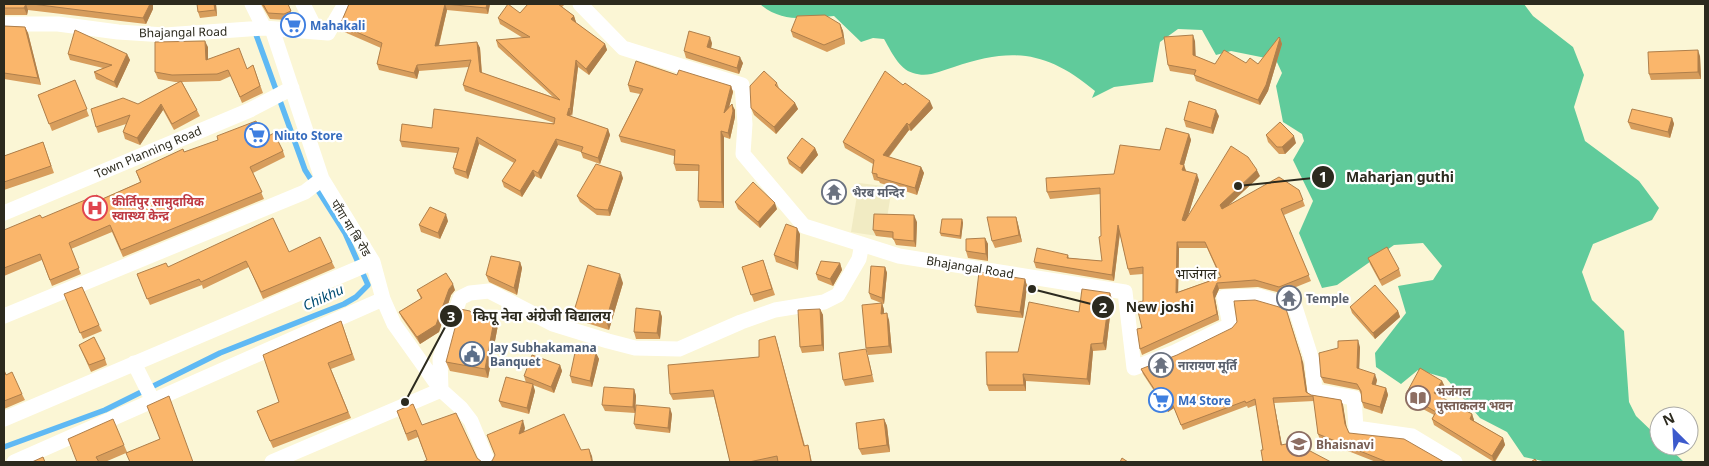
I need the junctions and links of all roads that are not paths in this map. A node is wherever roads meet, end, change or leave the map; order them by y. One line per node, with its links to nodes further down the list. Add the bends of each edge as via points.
1 (252, 4): 6 (street, पाँगा मा बि रोड)
2 (303, 4): 7 (street)
3 (345, 4): 7 (street, via 328,33)
4 (580, 4): 11 (street, Bhajangal Road, via 623,48 742,85 743,154 804,226)
5 (4, 24): 6 (street, Bhajangal Road, via 58,24 165,35)
6 (268, 29): 7 (street, Bhajangal Road); 8 (street, पाँगा मा बि रोड)
7 (317, 32)
8 (292, 88): 9 (street, पाँगा मा बि रोड); 10 (street, Town Planning Road, via 250,110)
9 (322, 179): 12 (street, पाँगा मा बि रोड); 14 (street, via 305,192)
10 (4, 213)
11 (862, 244): 16 (street, via 860,259 838,296 824,302 766,313 679,349 635,348 554,324 489,292 470,293 460,298 440,358); 22 (street, Bhajangal Road, via 899,256 1125,292 1134,368 1175,352 1230,324 1224,297 1258,296 1296,307 1312,360 1315,391 1354,398 1356,428 1412,436)
12 (373, 262): 13 (street, पाँगा मा बि रोड); 15 (street)
13 (383, 300): 16 (street, पाँगा मा बि रोड, via 394,324); 17 (street)
14 (4, 316)
15 (134, 363): 17 (street); 18 (street)
16 (442, 390): 20 (street); 21 (street, पाँगा मा बि रोड, via 471,421)
17 (154, 401): 19 (street)
18 (4, 419)
19 (14, 462)
20 (272, 462)
21 (488, 462)
22 (1455, 462)

